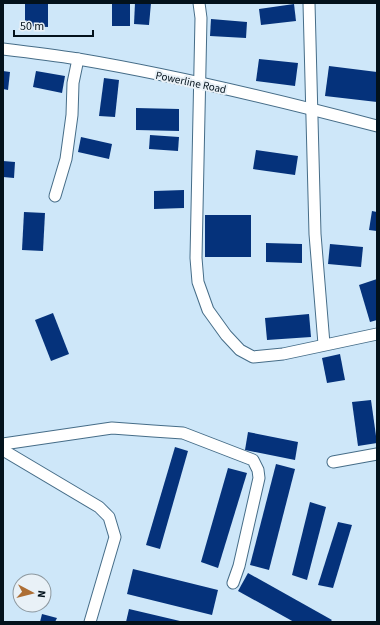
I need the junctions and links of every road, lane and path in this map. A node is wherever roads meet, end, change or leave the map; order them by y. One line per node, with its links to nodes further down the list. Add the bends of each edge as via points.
1 (199, 3): 5 (street)
2 (309, 3): 6 (street)
3 (3, 49): 4 (street, Powerline Road)
4 (78, 59): 5 (street, Powerline Road); 8 (street, via 66,159)
5 (200, 83): 6 (street, Powerline Road); 10 (street, via 196,258 198,282 208,310 240,350 253,357 283,354)
6 (311, 108): 7 (street, Powerline Road); 10 (street, via 315,234)
7 (377, 126)
8 (56, 196)
9 (377, 334): 10 (street)
10 (324, 344)
11 (3, 444): 15 (street, via 112,428 183,433 253,460 259,478)
12 (3, 450): 16 (street, via 98,507 109,517 115,537)
13 (377, 454): 14 (street)
14 (333, 462)
15 (233, 583)
16 (90, 622)

